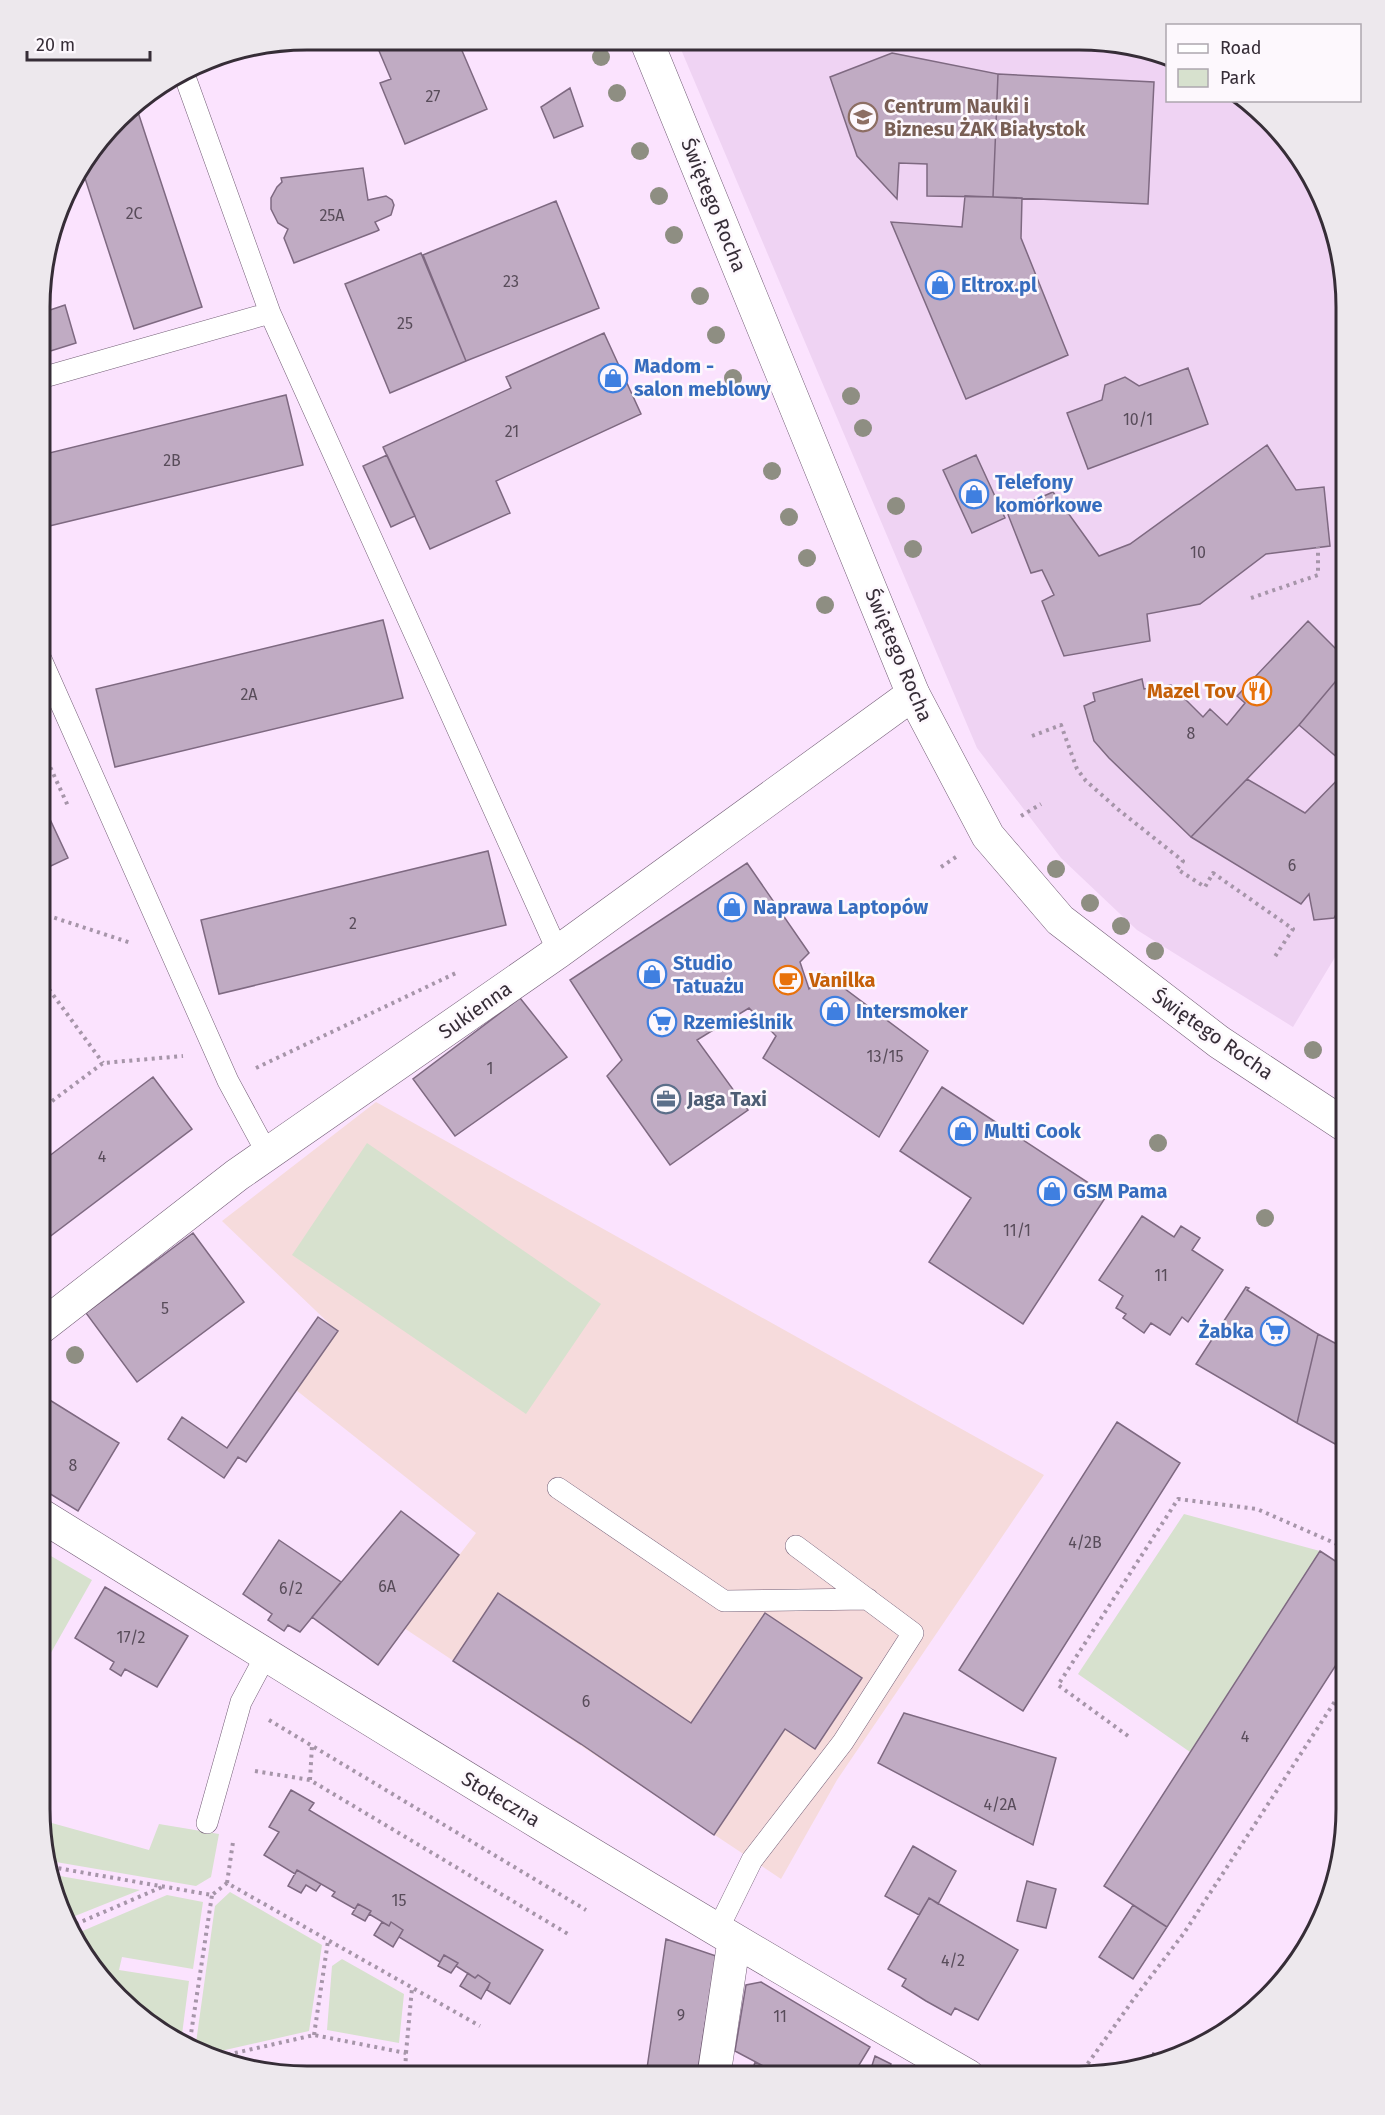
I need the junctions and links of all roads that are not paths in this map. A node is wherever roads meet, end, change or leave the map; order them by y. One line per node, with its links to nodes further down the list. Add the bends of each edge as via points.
1 (650, 50): 6 (street, Świętego Rocha)
2 (186, 80): 3 (lane)
3 (270, 313): 4 (lane); 7 (lane)
4 (50, 375)
5 (50, 679): 9 (lane, via 228,1081)
6 (913, 694): 7 (street, Sukienna); 8 (street, Świętego Rocha, via 988,836 1060,920 1219,1042)
7 (558, 952): 9 (street, Sukienna)
8 (1336, 1119)
9 (267, 1154): 10 (street, Sukienna)
10 (50, 1320)
11 (558, 1488): 14 (lane, via 724,1601)
12 (50, 1521): 15 (street, Stołeczna)
13 (796, 1546): 14 (lane)
14 (868, 1599): 17 (lane, via 913,1633 843,1742 752,1860)
15 (266, 1655): 16 (lane, via 241,1702); 17 (street, Stołeczna)
16 (207, 1823)
17 (726, 1936): 18 (street); 19 (street, Stołeczna)
18 (715, 2066)
19 (951, 2066)

